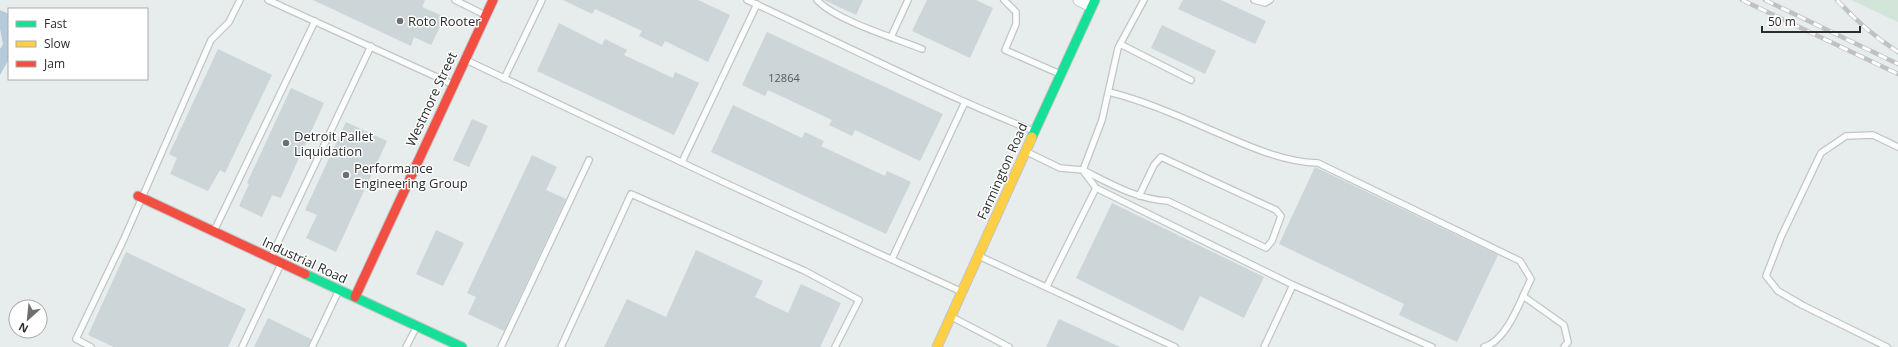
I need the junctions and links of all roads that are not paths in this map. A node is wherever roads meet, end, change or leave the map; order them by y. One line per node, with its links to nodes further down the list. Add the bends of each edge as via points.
1 (240, 0): 38 (lane, via 229,22 211,40)
2 (268, 0): 14 (lane)
3 (455, 0): 17 (lane)
4 (493, 0): 17 (street, Westmore Street)
5 (542, 0): 25 (lane)
6 (747, 0): 16 (lane)
7 (817, 0): 19 (lane, via 824,8)
8 (908, 0): 19 (lane)
9 (1004, 0): 24 (lane, via 1016,12 1016,24 1004,50)
10 (1079, 0): 15 (street)
11 (1144, 0): 20 (lane)
12 (1254, 0): 13 (lane, via 1266,4)
13 (1270, 0)
14 (276, 2): 18 (lane)
15 (1093, 2): 24 (street, Farmington Road)
16 (757, 4): 29 (lane, via 868,59); 34 (lane)
17 (486, 15): 23 (street, Westmore Street)
18 (315, 21): 21 (lane); 39 (lane)
19 (892, 37): 22 (lane)
20 (1120, 44): 26 (lane); 28 (lane)
21 (371, 46): 27 (lane); 41 (lane)
22 (922, 49)
23 (464, 59): 25 (lane); 27 (street, Westmore Street)
24 (1060, 74): 30 (street, Farmington Road)
25 (504, 79): 34 (lane)
26 (1191, 80)
27 (453, 84): 49 (street, Westmore Street)
28 (1109, 92): 35 (lane, via 1102,120); 48 (lane, via 1136,99 1251,147 1299,162 1318,163 1520,261 1530,279)
29 (965, 102): 30 (lane); 42 (lane)
30 (1034, 131): 32 (street, Farmington Road)
31 (1898, 147): 67 (lane, via 1873,135 1846,136 1821,153 1781,237 1766,276 1778,291)
32 (1025, 150): 35 (lane, via 1060,168); 40 (street, Farmington Road)
33 (589, 160): 57 (lane)
34 (682, 162): 42 (lane)
35 (1082, 170): 36 (lane); 37 (lane)
36 (1096, 188): 44 (lane); 45 (lane)
37 (1139, 196): 37 (lane, via 1150,200 1168,201 1266,248 1272,241 1281,216 1276,210 1161,157 1154,165)
38 (140, 197): 39 (street, Industrial Road); 52 (lane, via 76,339)
39 (214, 231): 41 (street, Industrial Road)
40 (978, 256): 45 (lane); 47 (street, Farmington Road)
41 (270, 258): 43 (street, Industrial Road)
42 (892, 259): 47 (lane)
43 (282, 263): 46 (street, Industrial Road); 53 (lane)
44 (1293, 285): 63 (lane); 64 (lane)
45 (1047, 286): 62 (lane)
46 (339, 290): 49 (street, Industrial Road); 54 (lane)
47 (962, 292): 50 (street, Farmington Road)
48 (1523, 296): 65 (lane, via 1509,325 1490,346); 66 (lane, via 1564,325 1568,342)
49 (355, 297): 51 (street, Industrial Road)
50 (951, 316): 60 (street, Farmington Road); 61 (lane)
51 (417, 326): 55 (lane); 56 (street, Industrial Road)
52 (91, 347)
53 (242, 347)
54 (312, 347)
55 (406, 347)
56 (462, 347)
57 (501, 347)
58 (561, 347): 59 (lane, via 631,194 805,271 859,300)
59 (836, 347)
60 (938, 347)
61 (1008, 347)
62 (1175, 347)
63 (1264, 347)
64 (1432, 347)
65 (1484, 347)
66 (1564, 347)
67 (1887, 347)

